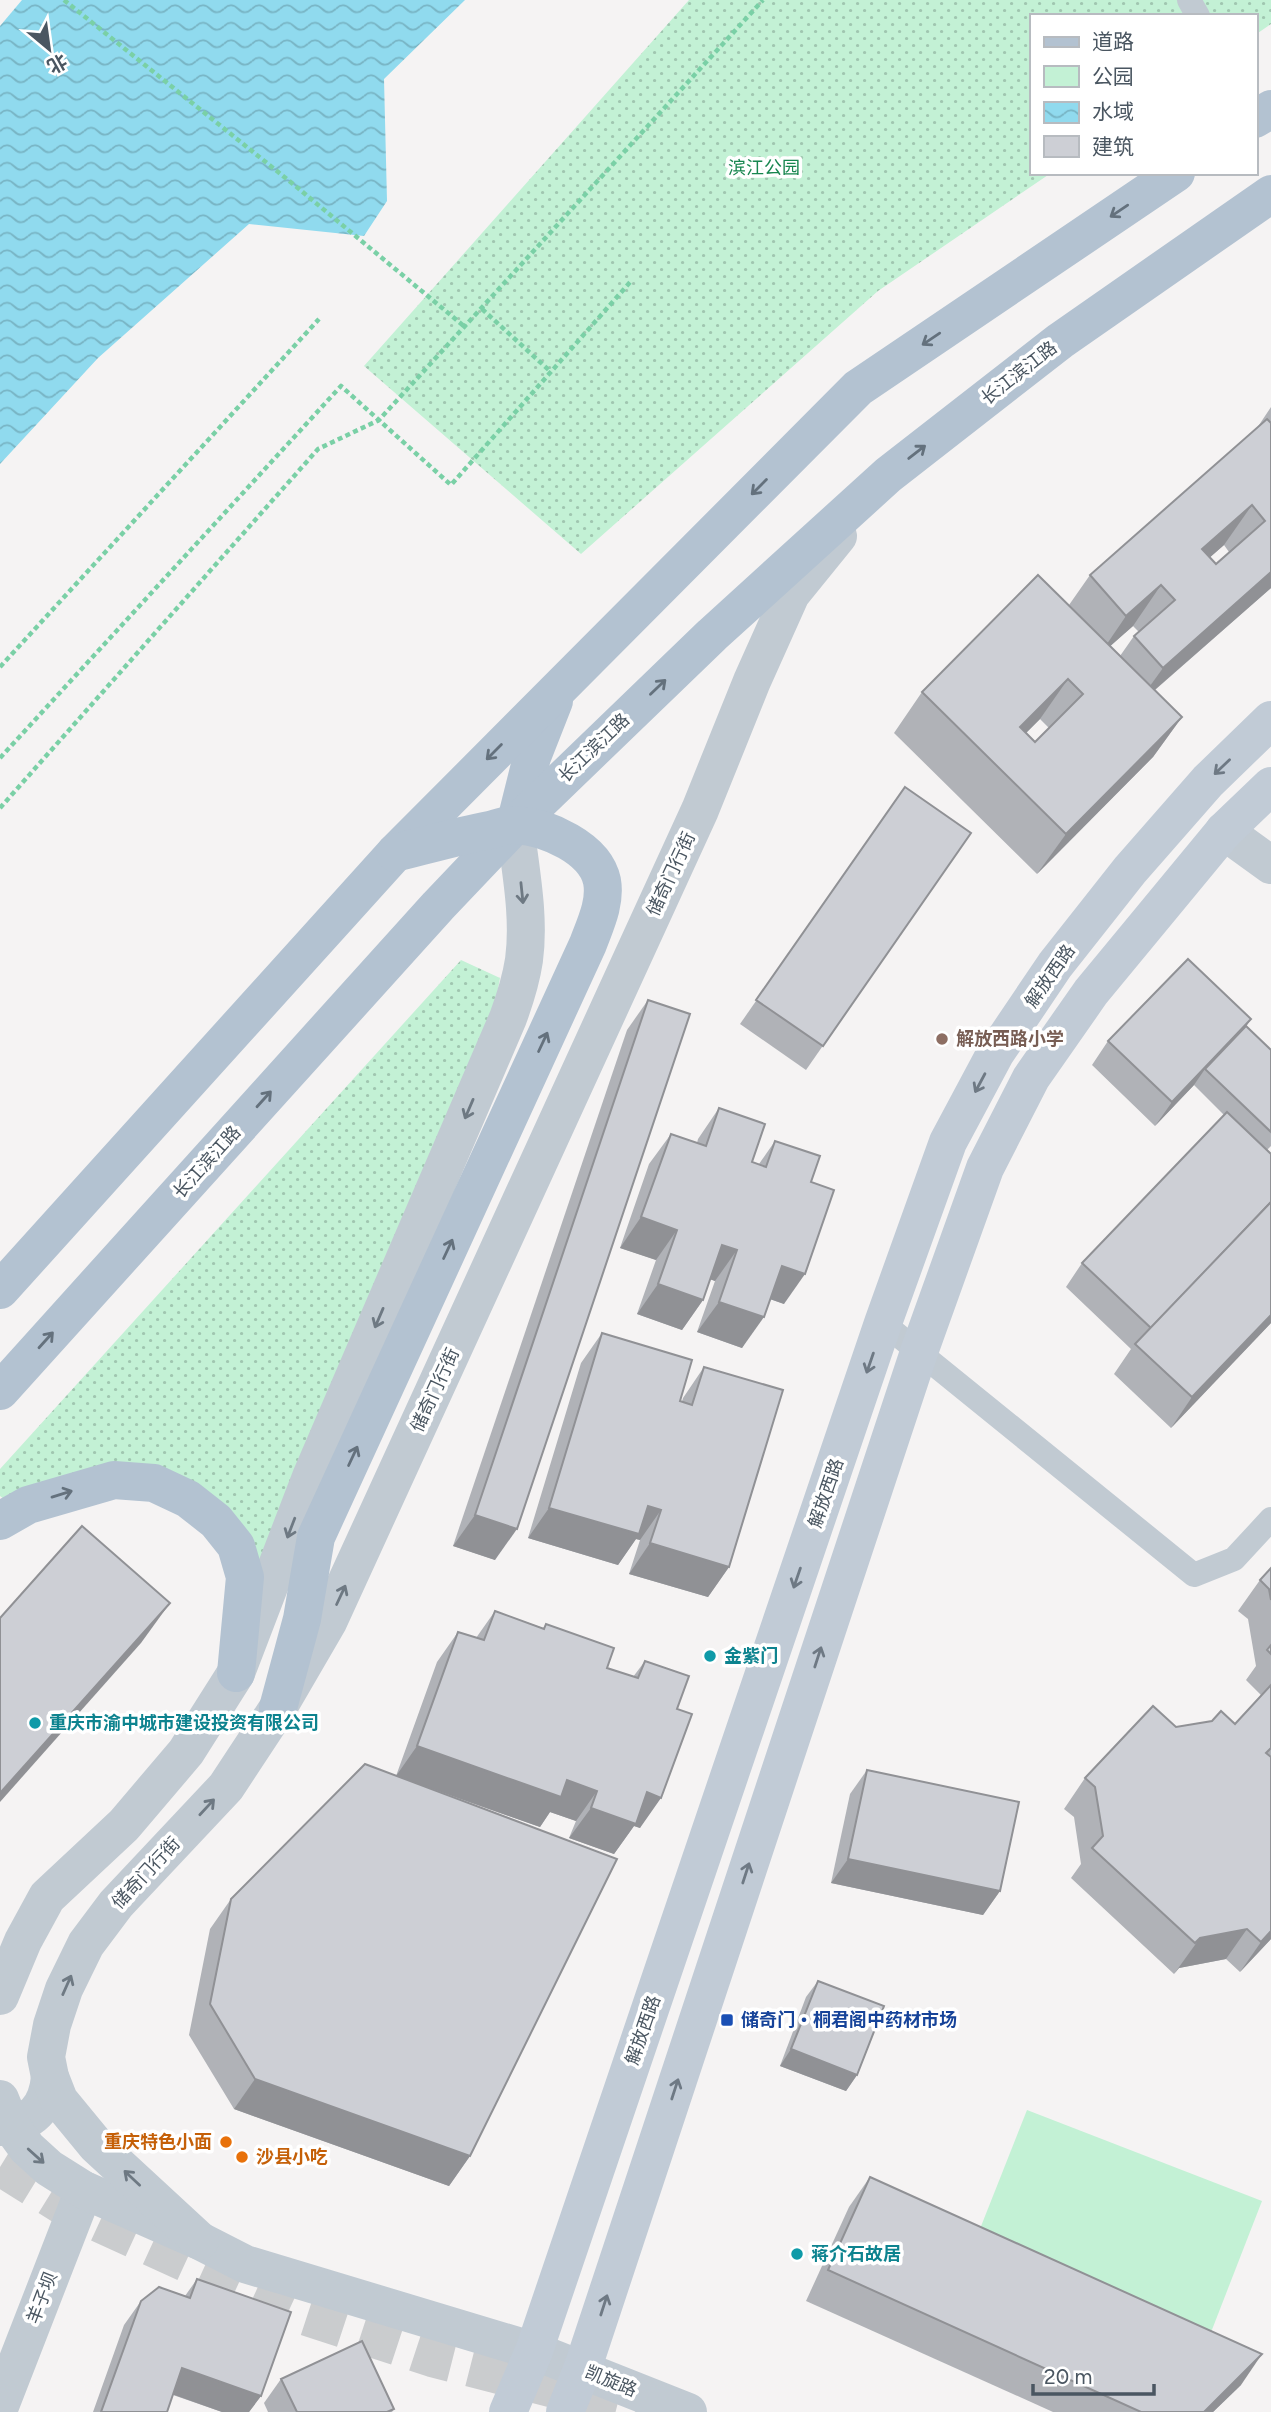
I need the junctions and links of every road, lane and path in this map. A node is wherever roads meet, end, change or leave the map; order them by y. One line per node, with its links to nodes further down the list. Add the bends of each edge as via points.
1 (64, 0): 8 (path)
2 (763, 0): 6 (path)
3 (1173, 175): 13 (main road, one-way to 13, via 858,388)
4 (1271, 194): 11 (main road, 长江滨江路, one-way to 4, via 1060,341)
5 (632, 279): 9 (path)
6 (481, 309): 8 (path); 9 (path)
7 (319, 319): 12 (path)
8 (465, 327): 10 (path)
9 (551, 372): 10 (path, via 452,485)
10 (379, 421): 15 (path, via 341,386); 17 (path, via 318,449)
11 (888, 475): 18 (main road, 长江滨江路, one-way to 11, via 712,635); 30 (street, 储奇门行街, one-way to 11, via 340,1597 700,810 791,594)
12 (0, 667)
13 (560, 686): 18 (main road, via 532,757); 20 (main road, one-way to 20)
14 (1271, 720): 24 (main road, 解放西路, one-way to 24, via 1208,781 1130,870 1055,965 995,1054 948,1142)
15 (0, 758)
16 (1271, 786): 19 (main road)
17 (0, 808)
18 (515, 825): 20 (main road); 22 (main road, 长江滨江路); 29 (street, one-way to 29, via 526,929 515,998 311,1477); 30 (main road, one-way to 18, via 302,1619 316,1537 600,912 601,881 590,858 571,842)
19 (1224, 831): 21 (street); 25 (main road, via 1091,992 1031,1078 985,1168)
20 (409, 850): 22 (main road, via 447,846 455,850 456,870); 23 (main road)
21 (1271, 865)
22 (438, 906): 26 (main road, 长江滨江路, one-way to 22)
23 (0, 1290)
24 (884, 1323): 25 (lane); 38 (main road, 解放西路, one-way to 38)
25 (919, 1352): 27 (lane, via 1194,1575 1234,1559); 39 (main road, one-way to 25)
26 (0, 1391)
27 (1271, 1519)
28 (0, 1521): 29 (main road, one-way to 29, via 28,1505 114,1480 154,1483 188,1499 216,1521 236,1546 245,1577)
29 (236, 1673): 31 (street, via 186,1752 124,1825)
30 (278, 1708): 34 (street, 储奇门行街, one-way to 30, via 46,2057 52,2025 86,1944 116,1904 226,1787)
31 (47, 1897): 32 (street); 33 (street)
32 (0, 1958)
33 (0, 1996)
34 (50, 2077): 35 (street, via 49,2092 38,2112 26,2120); 37 (street, 储奇门行街, one-way to 34, via 96,2145 59,2100)
35 (4, 2117): 36 (street, 储奇门行街, one-way to 36, via 27,2148)
36 (84, 2190): 37 (street, 储奇门行街); 40 (street, 羊子坝)
37 (200, 2241): 38 (street, 储奇门行街, via 245,2264)
38 (534, 2351): 39 (street, 凯旋路); 41 (main road, 解放西路)
39 (582, 2370): 42 (main road); 43 (street, 凯旋路)
40 (0, 2406)
41 (508, 2412)
42 (565, 2412)
43 (688, 2412)

